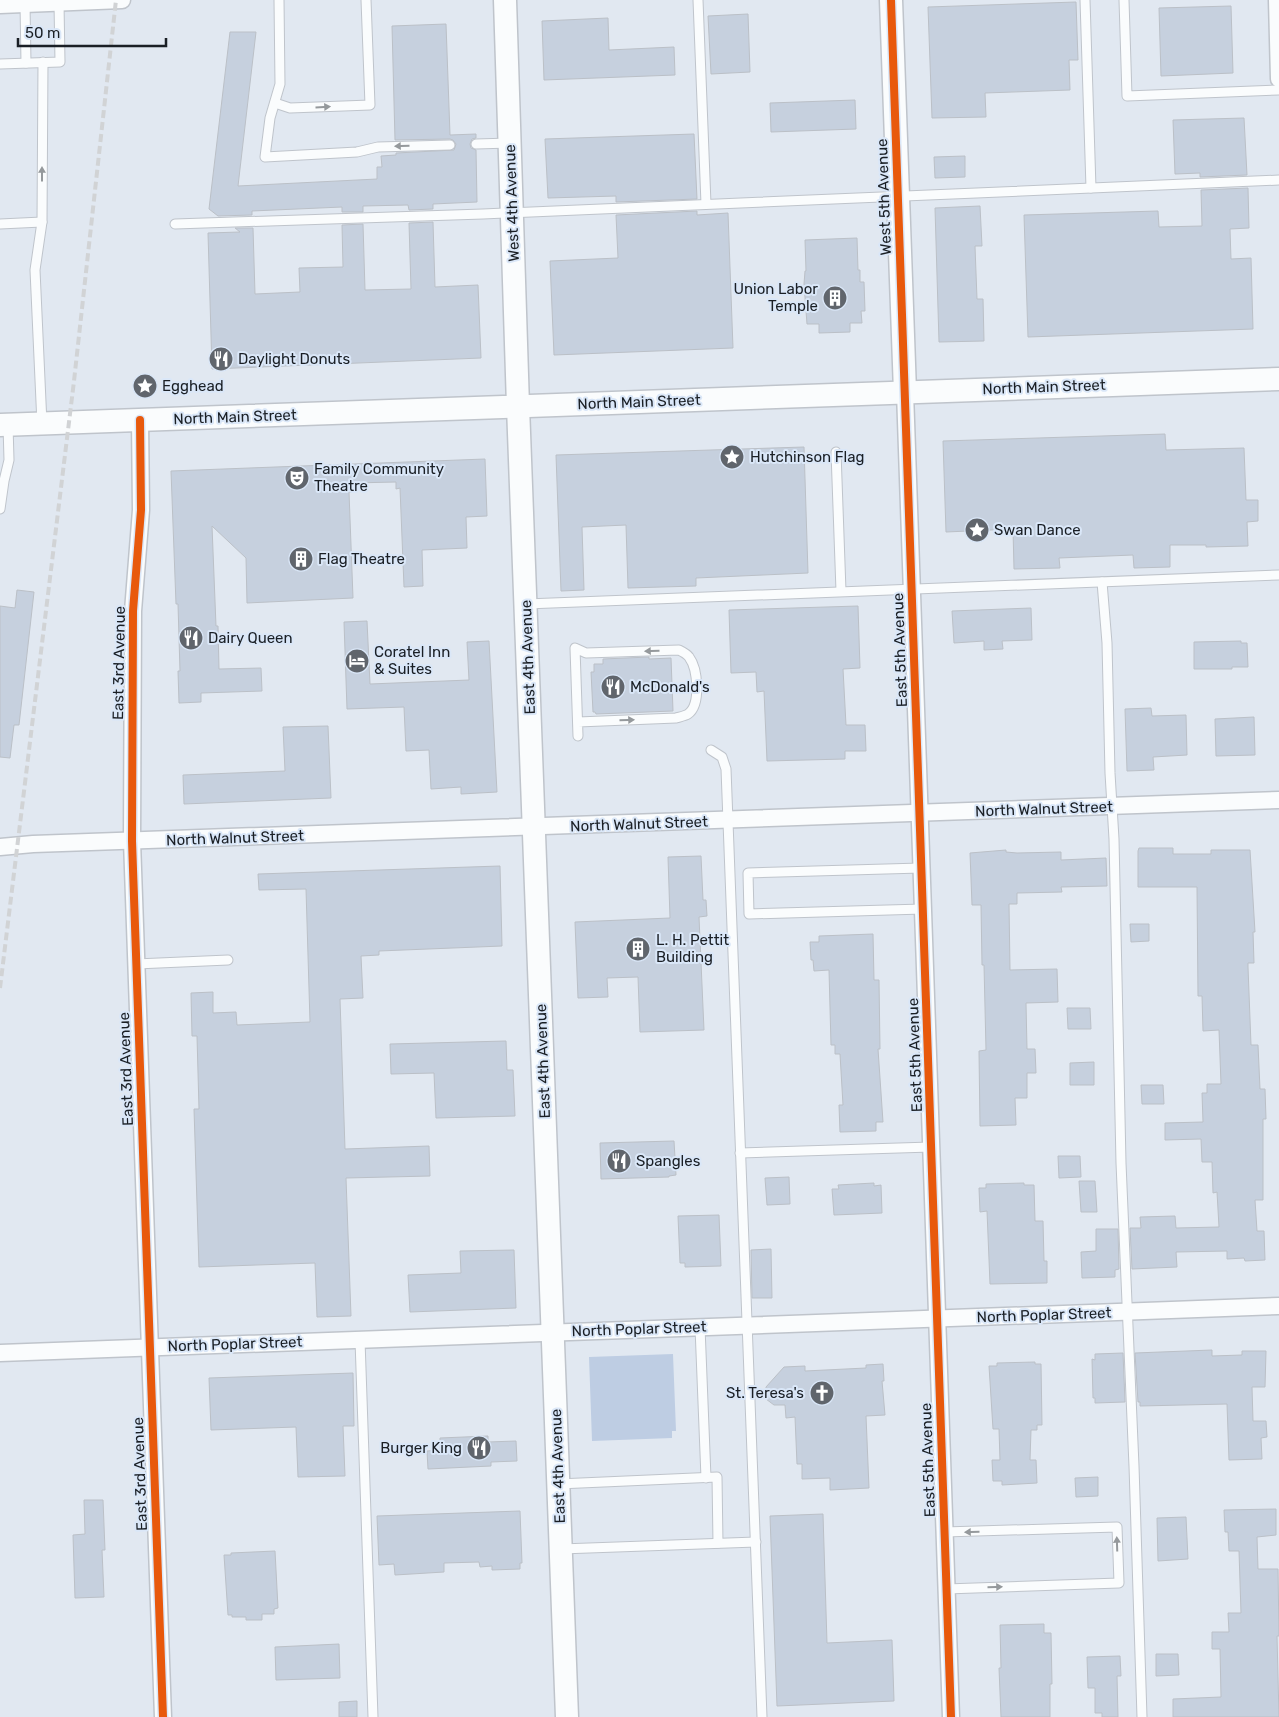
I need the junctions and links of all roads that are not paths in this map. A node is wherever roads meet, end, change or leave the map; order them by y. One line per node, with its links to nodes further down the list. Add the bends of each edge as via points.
1 (122, 0): 10 (street)
2 (279, 0): 18 (lane, via 280,84)
3 (366, 0): 18 (lane, one-way to 3, via 290,108 370,105)
4 (505, 0): 19 (main road, West 4th Avenue)
5 (698, 0): 25 (lane)
6 (891, 0): 24 (main road, West 5th Avenue)
7 (1085, 0): 23 (lane)
8 (1124, 0): 17 (lane, via 1127,96)
9 (1276, 0): 16 (street)
10 (59, 3): 11 (street); 13 (lane, via 60,62)
11 (25, 4): 12 (street); 14 (lane)
12 (0, 5)
13 (43, 62): 14 (lane); 27 (lane, one-way to 13)
14 (26, 63): 15 (lane)
15 (0, 64)
16 (1279, 79)
17 (1279, 90)
18 (275, 103): 21 (lane, one-way to 18, via 378,147 357,152 265,157)
19 (510, 143): 20 (lane); 26 (main road, West 4th Avenue)
20 (476, 144)
21 (450, 145)
22 (1279, 180): 23 (lane)
23 (1090, 188): 24 (lane)
24 (898, 196): 25 (lane); 31 (main road, West 5th Avenue)
25 (706, 204): 26 (lane)
26 (512, 213): 29 (lane); 32 (main road, West 4th Avenue)
27 (42, 222): 28 (lane); 34 (lane, via 35,270)
28 (0, 224)
29 (175, 224)
30 (1279, 379): 31 (main road, North Main Street)
31 (905, 392): 32 (main road, North Main Street); 40 (street, East 5th Avenue)
32 (518, 406): 33 (main road, North Main Street); 42 (main road, East 4th Avenue)
33 (140, 420): 34 (main road, North Main Street); 51 (street, East 3rd Avenue, via 141,510 133,610)
34 (42, 424): 35 (main road, North Main Street)
35 (4, 425): 37 (lane, via 9,460)
36 (836, 452): 41 (lane)
37 (0, 509)
38 (1279, 574): 39 (lane)
39 (1102, 582): 40 (lane); 47 (lane)
40 (912, 588): 41 (lane); 48 (street, East 5th Avenue)
41 (841, 591): 42 (lane)
42 (526, 604): 50 (main road, East 4th Avenue)
43 (578, 722): 43 (lane, one-way to 43, via 687,715 695,704 694,667 680,650 586,653 575,648); 44 (lane)
44 (578, 736)
45 (711, 750): 49 (lane, via 722,757 726,769)
46 (1279, 800): 47 (street, North Walnut Street)
47 (1112, 806): 48 (street, North Walnut Street); 60 (lane)
48 (920, 814): 49 (street, North Walnut Street); 53 (street, East 5th Avenue)
49 (727, 820): 50 (street, North Walnut Street); 58 (lane)
50 (535, 828): 51 (street, North Walnut Street); 64 (main road, East 4th Avenue)
51 (132, 841): 52 (street, North Walnut Street); 56 (street, East 3rd Avenue)
52 (0, 848)
53 (921, 868): 54 (street, East 5th Avenue); 54 (lane, via 748,873 749,914)
54 (923, 909): 57 (street, East 5th Avenue)
55 (228, 960): 56 (lane)
56 (136, 964): 66 (street, East 3rd Avenue)
57 (932, 1147): 58 (lane); 61 (street, East 5th Avenue)
58 (740, 1153): 62 (lane)
59 (1279, 1306): 60 (street, North Poplar Street)
60 (1127, 1312): 61 (street, North Poplar Street); 80 (lane)
61 (937, 1320): 62 (street, North Poplar Street); 70 (street, East 5th Avenue)
62 (747, 1326): 63 (street, North Poplar Street); 71 (lane)
63 (700, 1327): 64 (street, North Poplar Street); 68 (lane)
64 (553, 1333): 65 (street, North Poplar Street); 69 (main road, East 4th Avenue)
65 (360, 1340): 66 (street, North Poplar Street); 76 (lane)
66 (150, 1347): 67 (street, North Poplar Street); 75 (street, East 3rd Avenue)
67 (0, 1353)
68 (706, 1478): 69 (lane); 72 (lane, via 716,1477)
69 (558, 1484): 73 (main road, East 4th Avenue)
70 (944, 1532): 74 (street, East 5th Avenue); 74 (lane, one-way to 70, via 1119,1583 1117,1527)
71 (756, 1542): 72 (lane); 78 (lane)
72 (718, 1543): 73 (lane)
73 (560, 1549): 77 (main road, East 4th Avenue)
74 (946, 1588): 79 (street, East 5th Avenue)
75 (163, 1717)
76 (373, 1717)
77 (567, 1717)
78 (762, 1717)
79 (951, 1717)
80 (1142, 1717)

